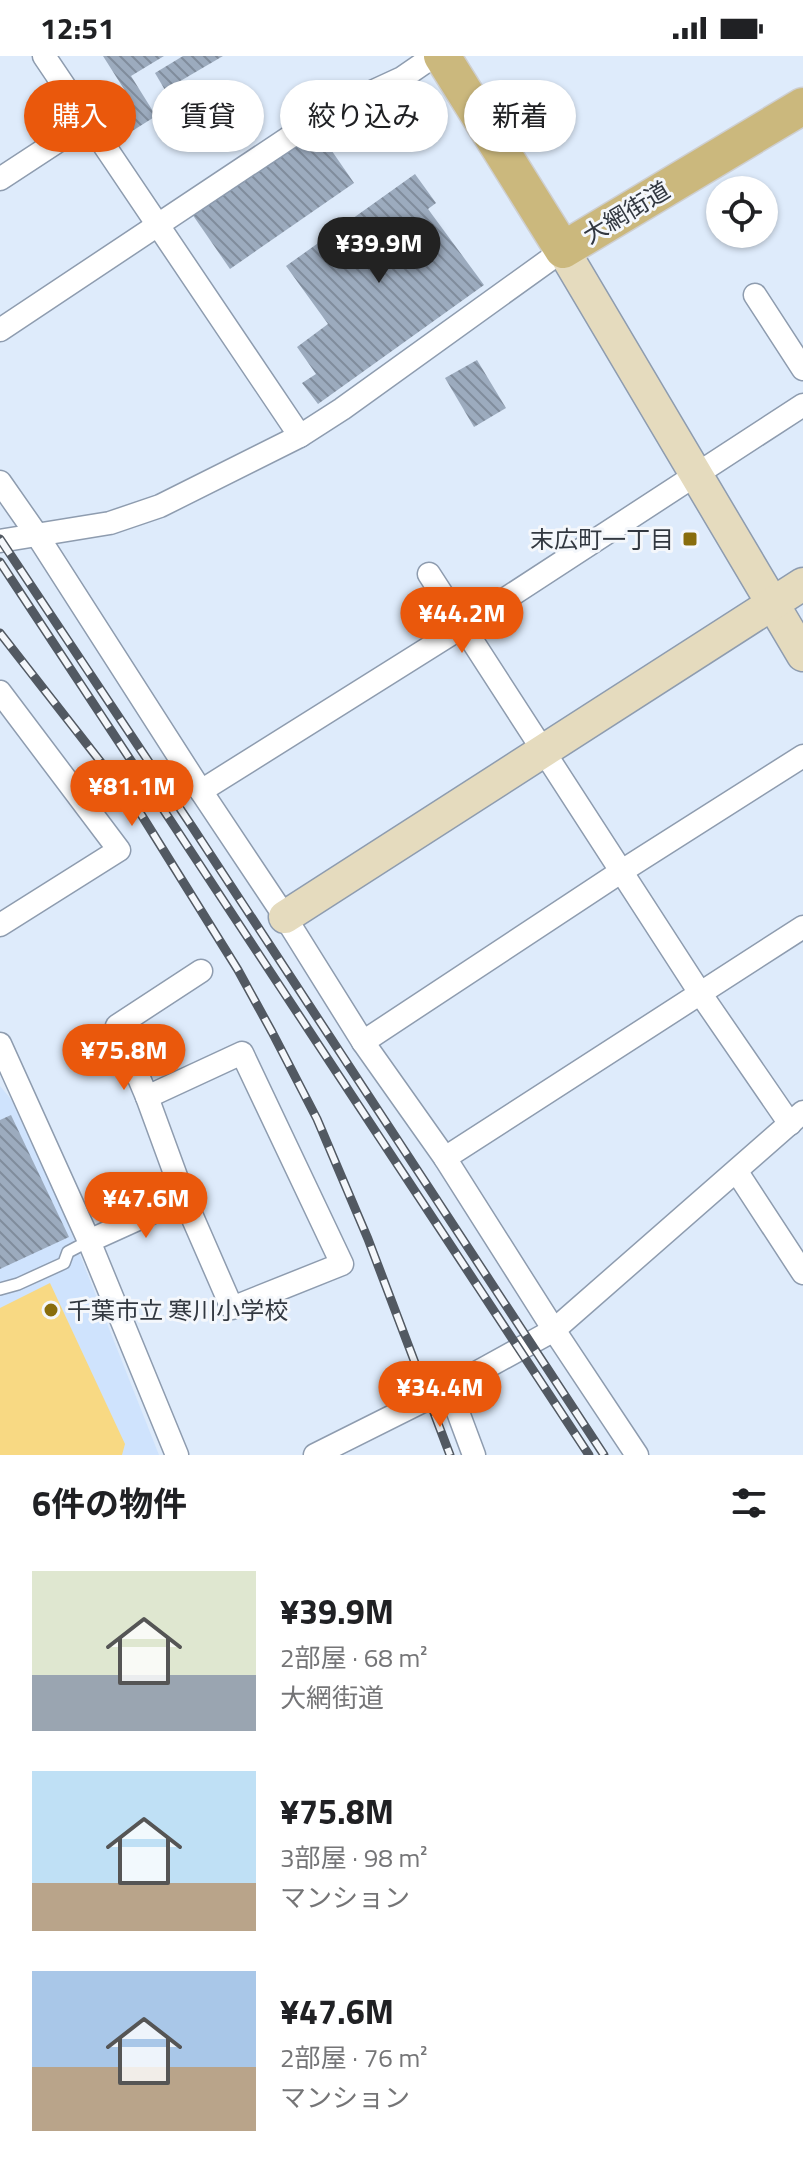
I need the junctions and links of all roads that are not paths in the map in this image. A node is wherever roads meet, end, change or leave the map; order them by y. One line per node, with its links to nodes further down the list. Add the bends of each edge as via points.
1 (44, 56): 4 (street)
2 (434, 56): 9 (street, via 402,78 326,113)
3 (442, 56): 10 (main road, 大網街道)
4 (60, 80)
5 (803, 106): 10 (main road, 大網街道)
6 (41, 152): 8 (street)
7 (108, 152): 9 (street)
8 (0, 179)
9 (157, 224): 12 (street); 15 (street)
10 (563, 250): 15 (street); 16 (street)
11 (755, 295): 13 (street)
12 (0, 330)
13 (802, 365)
14 (803, 405): 16 (street)
15 (300, 436): 18 (street, via 160,506 110,523)
16 (695, 475): 22 (street); 23 (street)
17 (0, 482): 18 (street)
18 (37, 535): 19 (street); 28 (street)
19 (0, 541)
20 (429, 574): 23 (street)
21 (803, 584): 22 (street)
22 (773, 603): 24 (street); 26 (street)
23 (463, 626): 26 (street); 28 (street)
24 (803, 655)
25 (0, 692): 31 (street, via 119,850)
26 (543, 751): 29 (street); 30 (street)
27 (803, 756): 29 (street)
28 (201, 791): 30 (street)
29 (622, 871): 34 (street); 35 (street)
30 (285, 917): 35 (street)
31 (0, 925)
32 (803, 927): 34 (street)
33 (201, 971): 37 (street, via 117,1026)
34 (700, 993): 38 (street); 39 (street)
35 (363, 1042): 39 (street)
36 (0, 1044): 42 (street)
37 (147, 1097): 41 (street); 41 (street, via 242,1053 342,1264 232,1308)
38 (796, 1118): 40 (street)
39 (445, 1158): 45 (street)
40 (737, 1172): 43 (street); 45 (street)
41 (184, 1198): 42 (street)
42 (89, 1241): 44 (lane, via 68,1252 64,1263); 47 (street)
43 (803, 1273)
44 (0, 1289)
45 (554, 1330): 46 (street); 50 (street)
46 (449, 1388): 48 (street); 49 (street)
47 (177, 1455)
48 (315, 1455)
49 (474, 1455)
50 (637, 1455)

